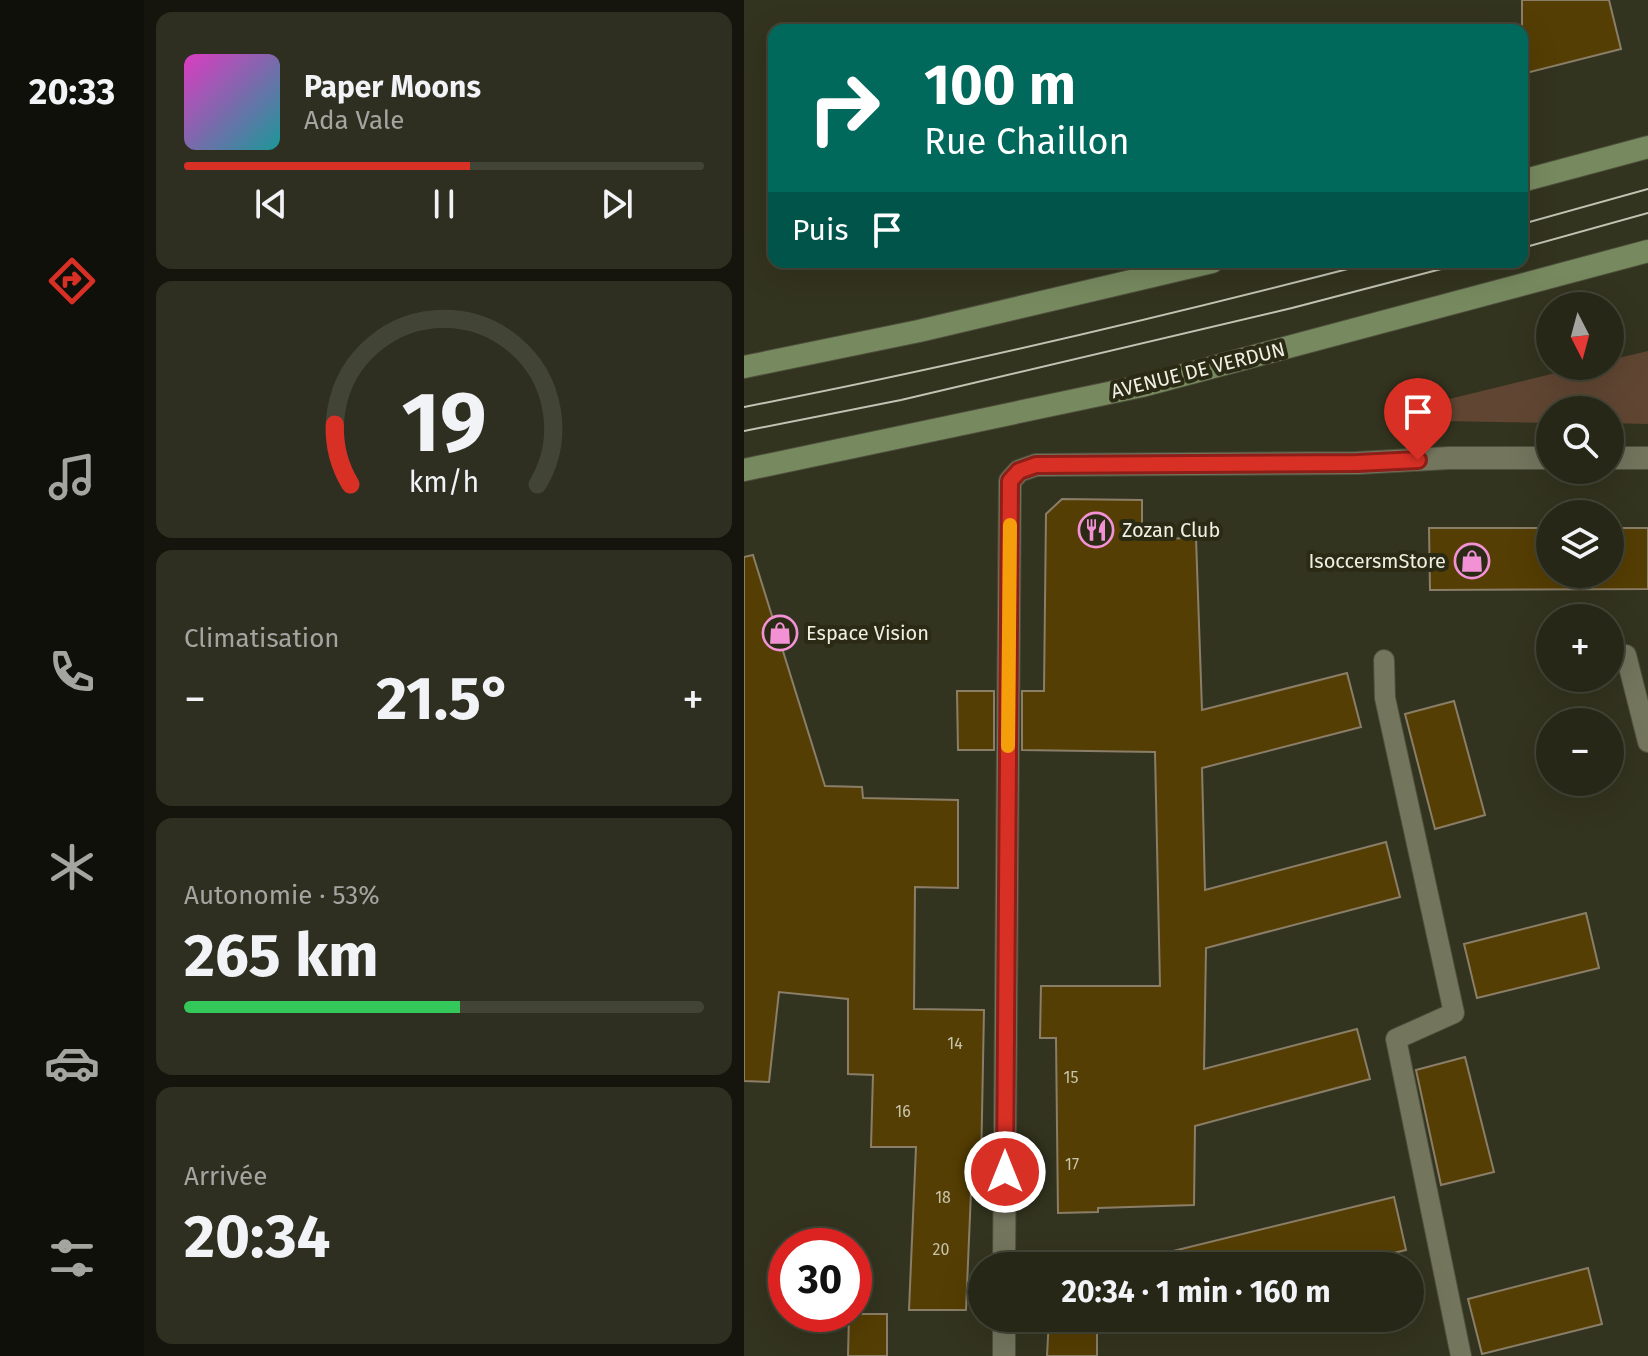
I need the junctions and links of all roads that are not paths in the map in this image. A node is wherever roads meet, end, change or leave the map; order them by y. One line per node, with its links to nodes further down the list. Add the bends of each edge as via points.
1 (1648, 147): 2 (main road)
2 (1528, 179)
3 (1648, 251): 9 (main road, AVENUE DE VERDUN, via 1142,386)
4 (1187, 268): 5 (main road)
5 (744, 367)
6 (1536, 458): 13 (street, via 1036,465 1010,481)
7 (1624, 458): 8 (street)
8 (1648, 458)
9 (744, 470)
10 (1626, 655): 12 (lane)
11 (1384, 660): 16 (lane, via 1385,698 1454,1013 1396,1039)
12 (1648, 742)
13 (1004, 1252)
14 (1004, 1332): 15 (street)
15 (1004, 1356)
16 (1461, 1356)

